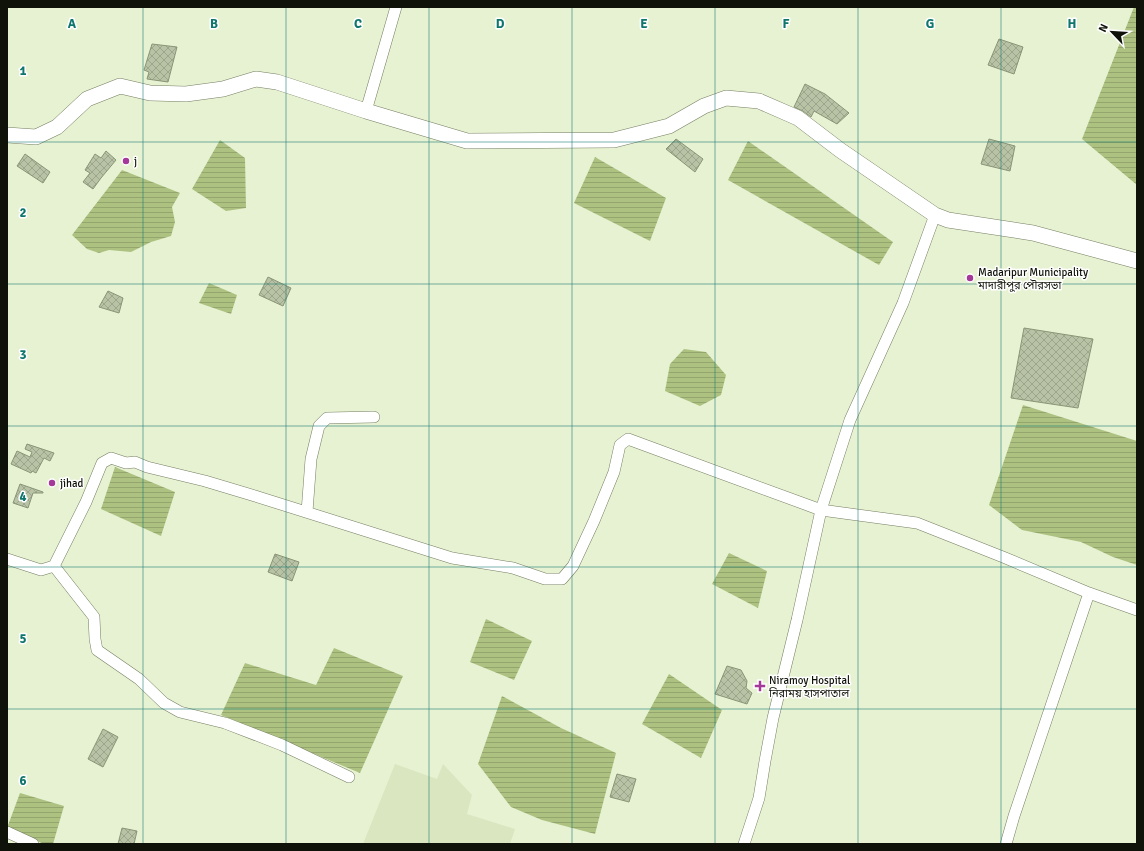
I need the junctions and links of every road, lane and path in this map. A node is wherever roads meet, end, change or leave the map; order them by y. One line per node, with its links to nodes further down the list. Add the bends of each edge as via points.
1 (396, 7): 2 (street)
2 (366, 111): 3 (street, via 277,82 256,79 223,89 186,94 150,93 120,86 87,99 57,127 36,137); 4 (street, via 467,141 614,140 669,126 704,106 726,98 759,101 798,118)
3 (7, 135)
4 (935, 215): 5 (street, via 948,220 1033,233); 7 (street, via 903,303 850,420)
5 (1137, 261)
6 (374, 417): 8 (street, via 327,418 319,426 311,459)
7 (821, 510): 8 (street, via 628,439 620,445 614,472 594,521 573,566 562,579 545,579 513,568 452,558); 11 (street, via 917,523); 16 (street, via 773,718 759,798)
8 (306, 512): 10 (street, via 205,481 111,458 102,463)
9 (7, 559): 10 (street, via 41,570)
10 (54, 566): 13 (street, via 94,617 97,650 139,679 164,704 180,712 225,722 282,745)
11 (1089, 593): 12 (street); 17 (street)
12 (1137, 610)
13 (349, 777)
14 (7, 832): 15 (street)
15 (33, 844)
16 (744, 844)
17 (1006, 844)

